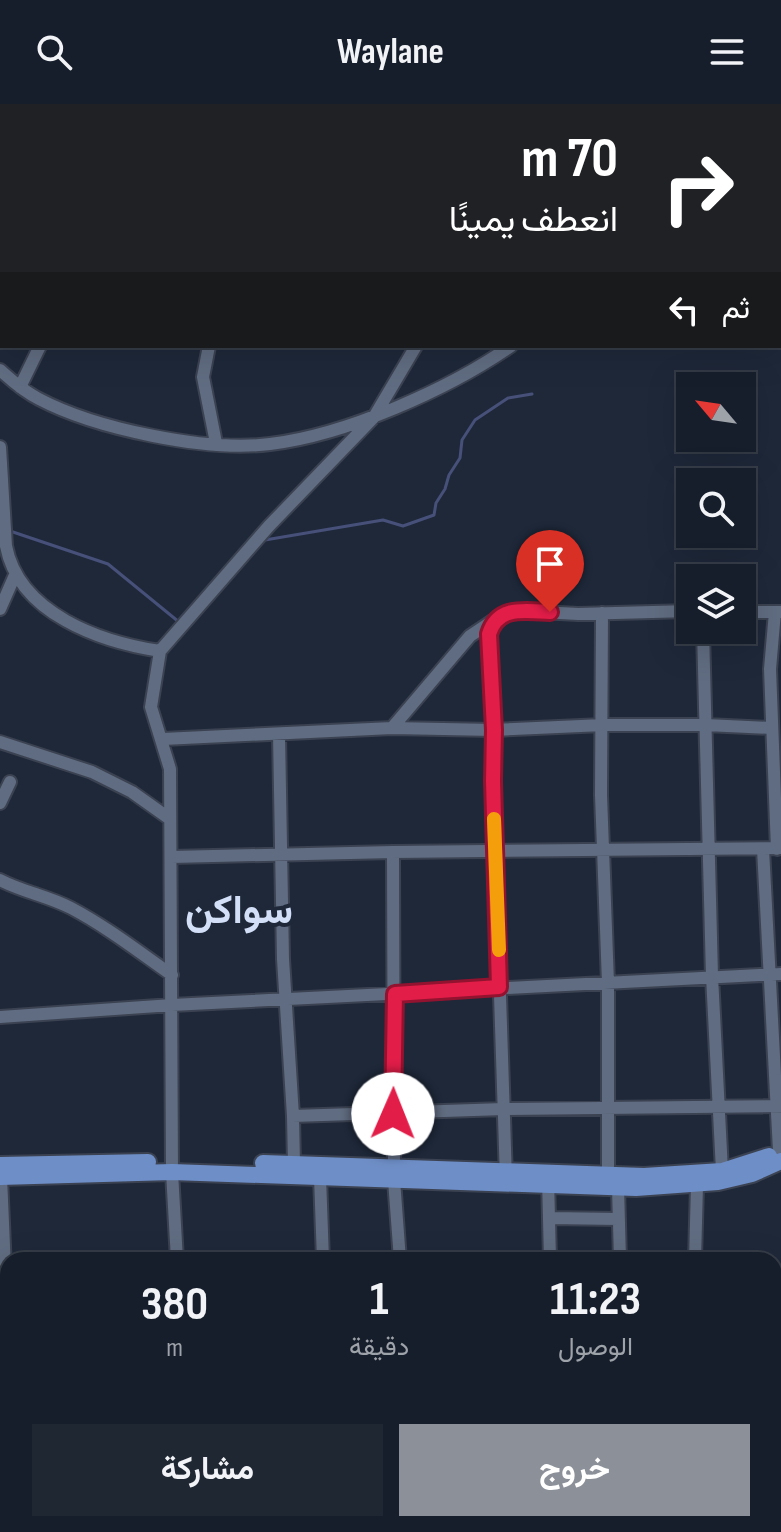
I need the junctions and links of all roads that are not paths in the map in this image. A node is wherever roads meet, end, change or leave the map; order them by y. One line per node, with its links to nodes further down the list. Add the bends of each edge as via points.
1 (39, 348): 6 (street)
2 (209, 348): 8 (street, via 203,377)
3 (415, 348): 7 (street)
4 (507, 348): 7 (street)
5 (0, 370): 6 (street)
6 (20, 387): 8 (street, via 70,413 123,429)
7 (374, 417): 8 (street, via 272,444); 19 (street)
8 (216, 443)
9 (0, 447): 10 (street)
10 (0, 463): 11 (street, via 6,546)
11 (15, 575): 12 (street); 19 (street, via 34,598 67,620 97,635)
12 (0, 609)
13 (676, 611): 16 (street)
14 (756, 612): 15 (street)
15 (778, 612): 20 (street)
16 (602, 613): 17 (street, via 523,611 503,614); 21 (street)
17 (492, 623): 23 (street, via 470,636); 25 (street)
18 (703, 644): 22 (street)
19 (160, 651): 27 (street, via 151,707)
20 (775, 670): 24 (street)
21 (603, 725): 22 (street); 25 (street); 36 (street)
22 (706, 725): 24 (street); 33 (street)
23 (392, 728): 25 (street); 26 (street)
24 (772, 728): 32 (street)
25 (494, 730): 34 (street)
26 (279, 734): 27 (street); 37 (street)
27 (163, 739): 31 (street, via 170,769)
28 (0, 742): 31 (street, via 92,772)
29 (10, 782): 30 (street)
30 (0, 803)
31 (170, 819): 38 (street)
32 (774, 849): 33 (street); 41 (street)
33 (710, 850): 36 (street); 42 (street)
34 (495, 851): 35 (street); 36 (street); 44 (street)
35 (393, 852): 37 (street); 45 (street)
36 (604, 852): 43 (street)
37 (279, 854): 38 (street); 46 (street)
38 (171, 857): 40 (street)
39 (0, 880): 40 (street, via 68,906)
40 (172, 975): 47 (street)
41 (776, 975): 42 (street); 49 (street)
42 (712, 976): 43 (street); 50 (street)
43 (608, 983): 44 (street); 52 (street)
44 (499, 987): 45 (street); 51 (street)
45 (395, 994): 46 (street); 53 (street)
46 (287, 999): 47 (street); 54 (street)
47 (172, 1005): 48 (street); 58 (street)
48 (0, 1017)
49 (779, 1106): 50 (street); 55 (street)
50 (720, 1108): 52 (street); 59 (street)
51 (504, 1109): 52 (street); 53 (street); 63 (street)
52 (608, 1109): 65 (street)
53 (393, 1114): 54 (street); 60 (street)
54 (293, 1116): 56 (street)
55 (780, 1154): 59 (main road); 66 (main road, via 752,1174)
56 (294, 1164): 58 (main road); 60 (main road)
57 (0, 1165): 58 (main road)
58 (172, 1166): 61 (main road); 62 (main road); 70 (street)
59 (722, 1171): 65 (main road)
60 (394, 1174): 62 (main road); 63 (main road); 72 (street)
61 (0, 1177): 69 (street)
62 (320, 1177): 71 (street)
63 (506, 1178): 64 (main road)
64 (548, 1180): 65 (main road); 67 (street)
65 (613, 1182): 66 (main road); 68 (street)
66 (697, 1185): 75 (street)
67 (549, 1218): 68 (street); 73 (street)
68 (619, 1219): 74 (street)
69 (4, 1252)
70 (177, 1252)
71 (323, 1252)
72 (399, 1252)
73 (550, 1252)
74 (620, 1252)
75 (695, 1252)

